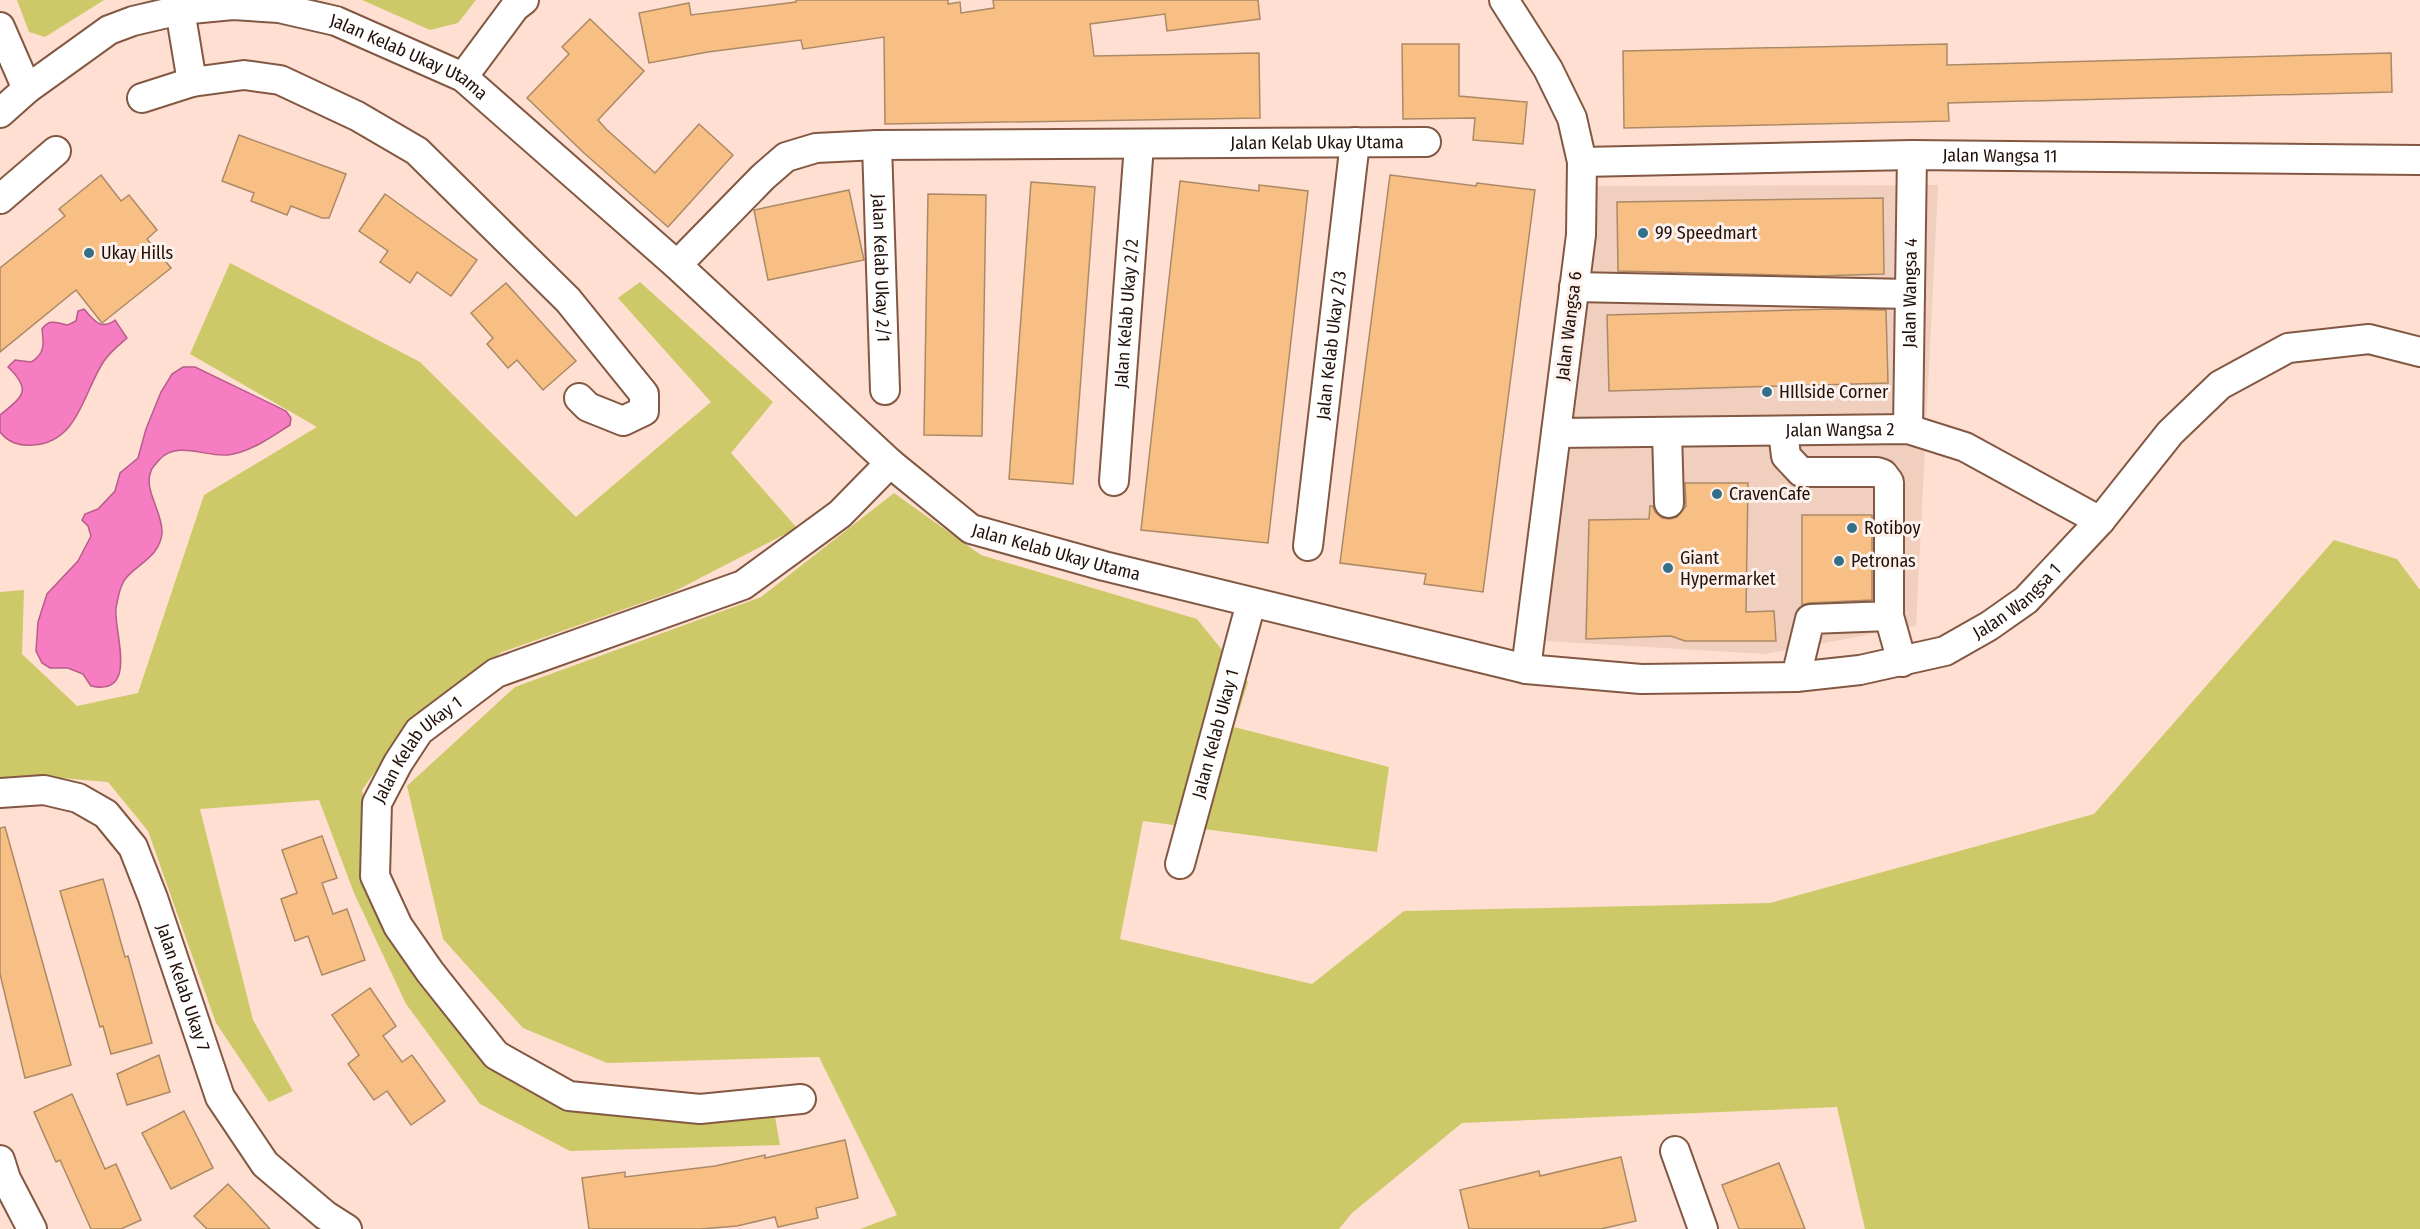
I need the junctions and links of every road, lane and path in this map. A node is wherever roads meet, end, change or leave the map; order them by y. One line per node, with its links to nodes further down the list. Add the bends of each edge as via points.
1 (524, 0): 5 (street)
2 (1504, 0): 17 (street, Jalan Wangsa 6, via 1548,69 1572,118)
3 (180, 10): 5 (street, Jalan Kelab Ukay Utama, via 232,5 279,8 336,21); 6 (street); 7 (street, Jalan Kelab Ukay Utama, via 109,30)
4 (0, 27): 7 (street)
5 (463, 77): 19 (street, Jalan Kelab Ukay Utama)
6 (192, 82): 8 (street); 24 (street, via 244,75 280,80 357,116 417,151 568,300 644,394 644,411 622,421 588,407)
7 (27, 89): 9 (street, Jalan Kelab Ukay Utama)
8 (142, 98)
9 (0, 113)
10 (1355, 142): 11 (street, Jalan Kelab Ukay Utama); 13 (street, Jalan Kelab Ukay Utama); 33 (street, Jalan Kelab Ukay 2/3)
11 (1426, 142)
12 (877, 145): 13 (street, Jalan Kelab Ukay Utama); 19 (street, Jalan Kelab Ukay Utama, via 816,148 786,158); 23 (street, Jalan Kelab Ukay 2/1)
13 (1139, 145): 30 (street, Jalan Kelab Ukay 2/2)
14 (56, 151): 18 (street)
15 (1912, 155): 16 (street, Jalan Wangsa 11); 17 (street, Jalan Wangsa 11); 21 (street, Jalan Wangsa 4)
16 (2420, 160)
17 (1582, 162): 20 (street, Jalan Wangsa 6, via 1581,235)
18 (1, 197)
19 (677, 266): 29 (street, Jalan Kelab Ukay Utama)
20 (1574, 287): 21 (street); 28 (street, Jalan Wangsa 6)
21 (1910, 294): 25 (street, Jalan Wangsa 4)
22 (2420, 352): 32 (street, Jalan Wangsa 1, via 2369,339 2288,348 2220,386 2170,433)
23 (885, 390)
24 (579, 398)
25 (1908, 429): 26 (street, Jalan Wangsa 2); 32 (street, Jalan Wangsa 2, via 1965,447)
26 (1783, 431): 27 (street, Jalan Wangsa 2); 35 (street, via 1786,456 1801,472 1877,472 1889,482)
27 (1667, 432): 28 (street, Jalan Wangsa 2); 31 (street)
28 (1556, 433): 37 (street, Jalan Wangsa 6)
29 (890, 463): 34 (street, Jalan Kelab Ukay Utama, via 971,529); 41 (street, Jalan Kelab Ukay 1, via 840,514 743,585 496,673 419,730 377,803 375,876 398,926 496,1055 569,1096 700,1110)
30 (1114, 481)
31 (1669, 503)
32 (2100, 520): 36 (street, Jalan Wangsa 1, via 2026,600 1945,651)
33 (1308, 546)
34 (1251, 603): 37 (street, Jalan Kelab Ukay Utama); 40 (street, Jalan Kelab Ukay 1)
35 (1890, 616): 36 (street); 38 (street, via 1810,619)
36 (1902, 662): 38 (street, Jalan Wangsa 1)
37 (1526, 669): 38 (street, Jalan Wangsa 1, via 1641,679)
38 (1796, 677)
39 (0, 793): 45 (street, Jalan Kelab Ukay 7, via 44,790 78,798 106,814 133,847 220,1097 265,1164)
40 (1180, 864)
41 (801, 1099)
42 (1675, 1150): 46 (street)
43 (2, 1173): 44 (street)
44 (32, 1229)
45 (347, 1229)
46 (1703, 1229)

